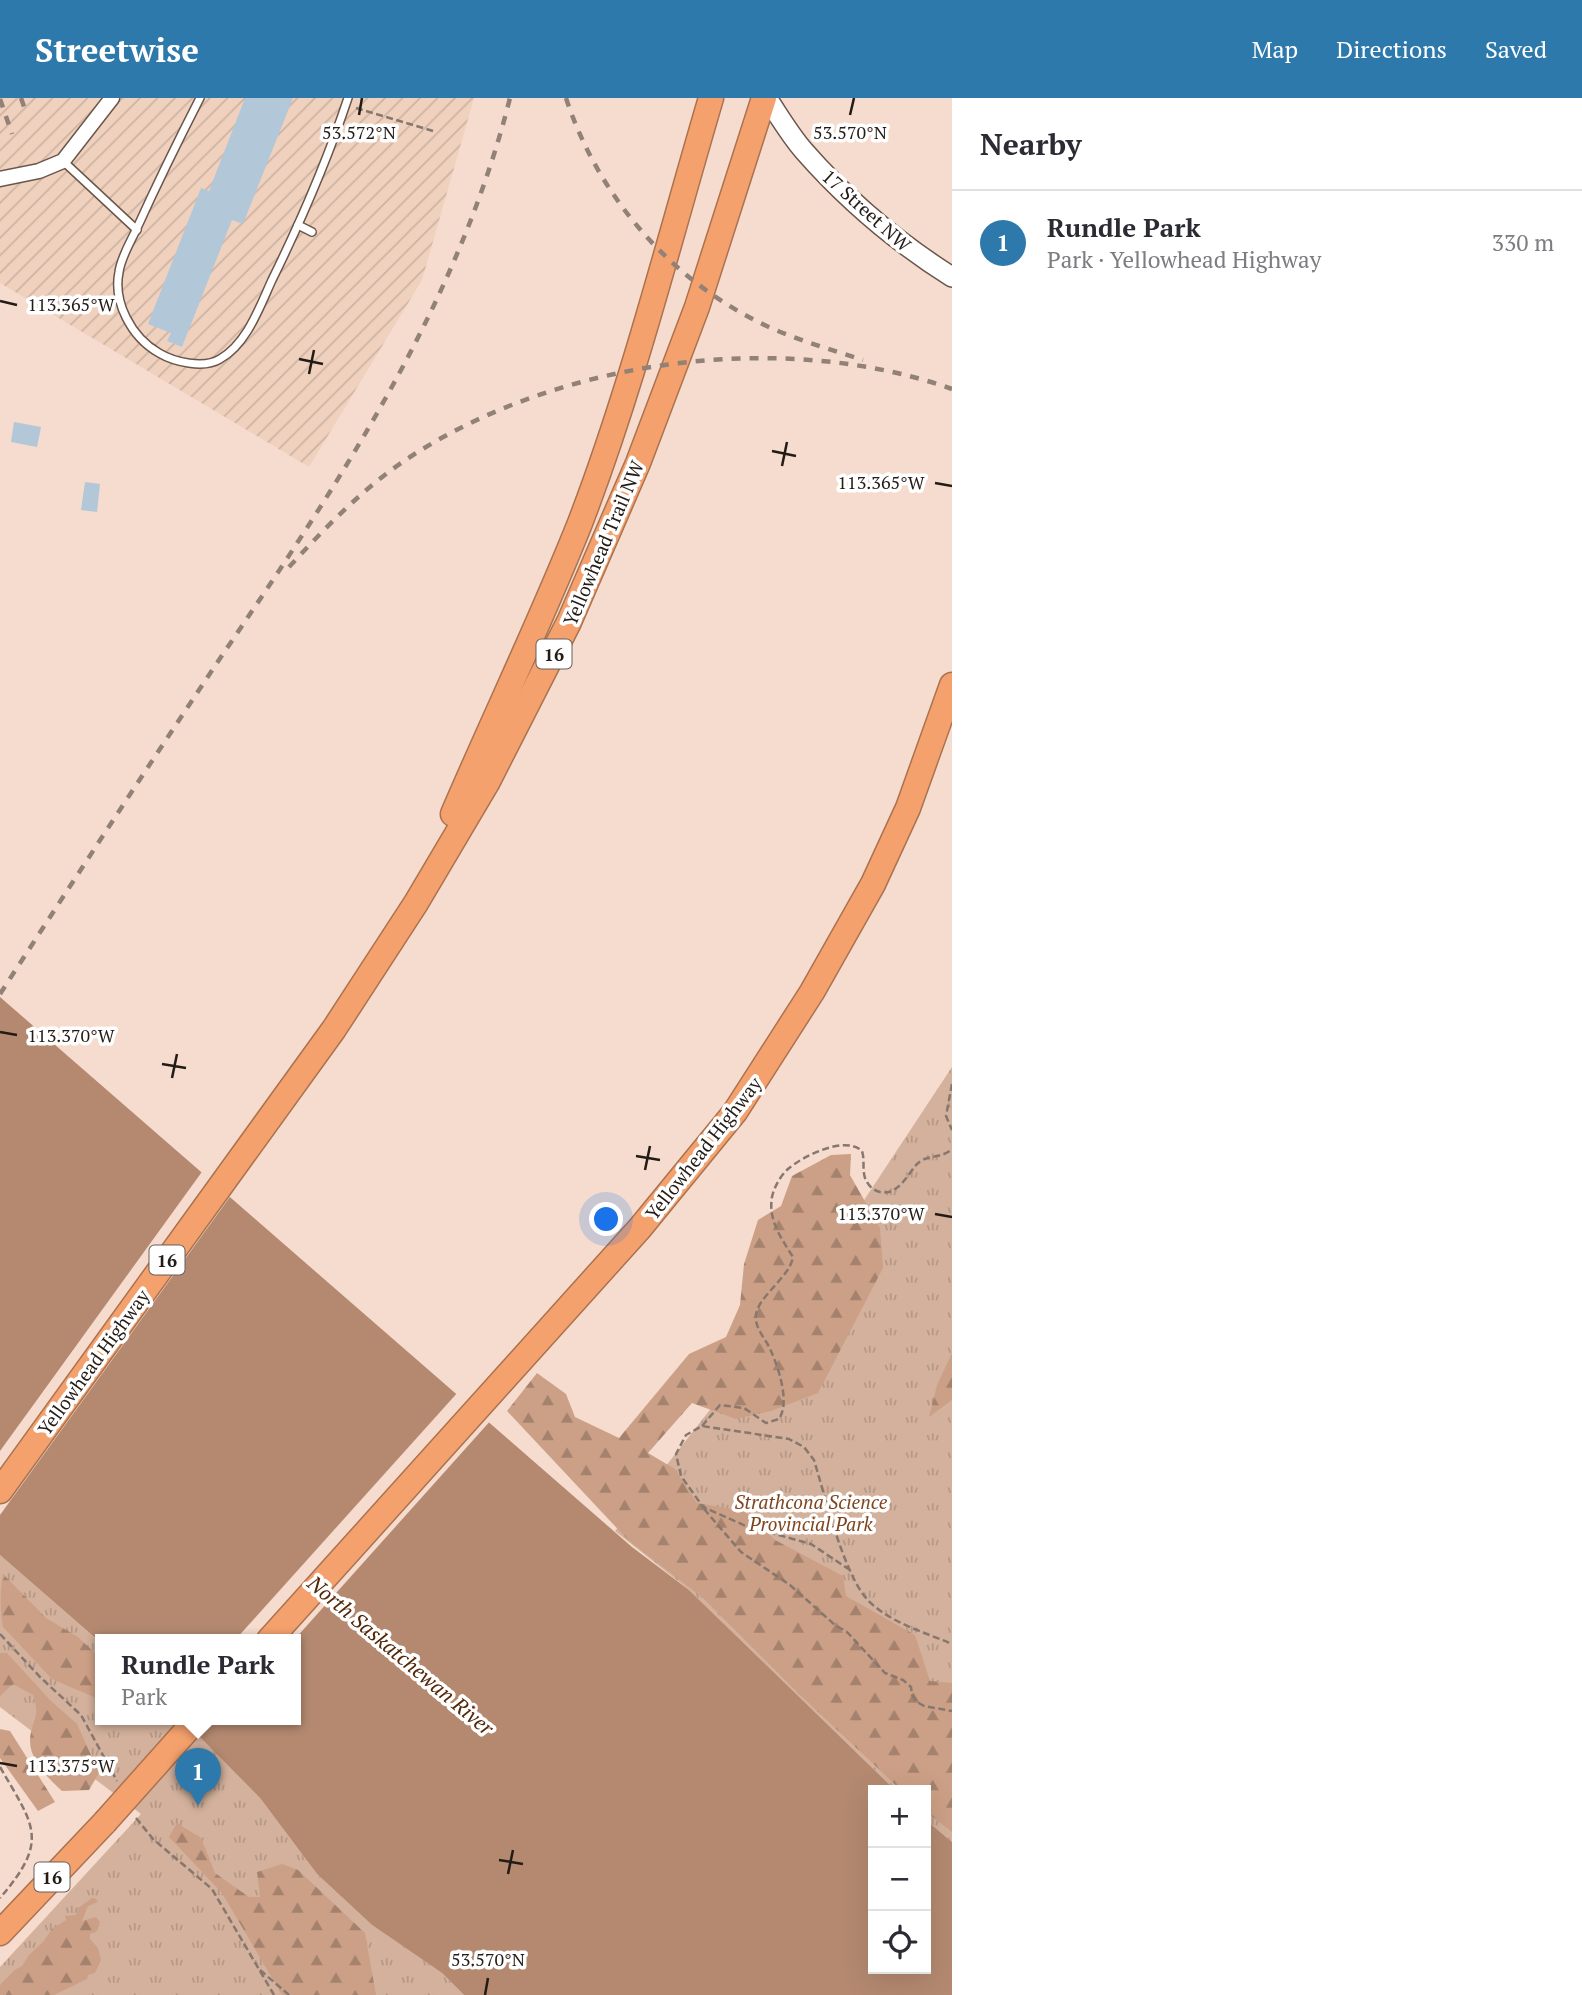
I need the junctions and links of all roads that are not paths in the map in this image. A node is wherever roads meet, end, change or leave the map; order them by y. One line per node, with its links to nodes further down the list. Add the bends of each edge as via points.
1 (112, 98): 6 (street)
2 (200, 98): 9 (lane)
3 (711, 98): 13 (highway, via 622,400 580,520)
4 (765, 98): 11 (main road, 17 Street NW, via 802,149 859,206); 13 (highway, Yellowhead Trail NW / 16, via 696,307 606,543 487,783)
5 (347, 101): 8 (lane)
6 (63, 161): 7 (street); 9 (lane)
7 (0, 179)
8 (298, 225): 9 (lane, via 238,343 219,360 200,363 158,352 125,315 118,296 119,270); 10 (lane)
9 (136, 230)
10 (312, 232)
11 (952, 277)
12 (952, 685): 16 (highway, Yellowhead Highway, via 908,808 873,884 766,1066 709,1146)
13 (416, 903): 14 (highway, Yellowhead Trail NW / 16)
14 (334, 1030): 15 (highway, Yellowhead Highway / 16)
15 (0, 1491)
16 (274, 1634)
17 (192, 1725): 18 (highway, 16, bridge)
18 (0, 1933)

